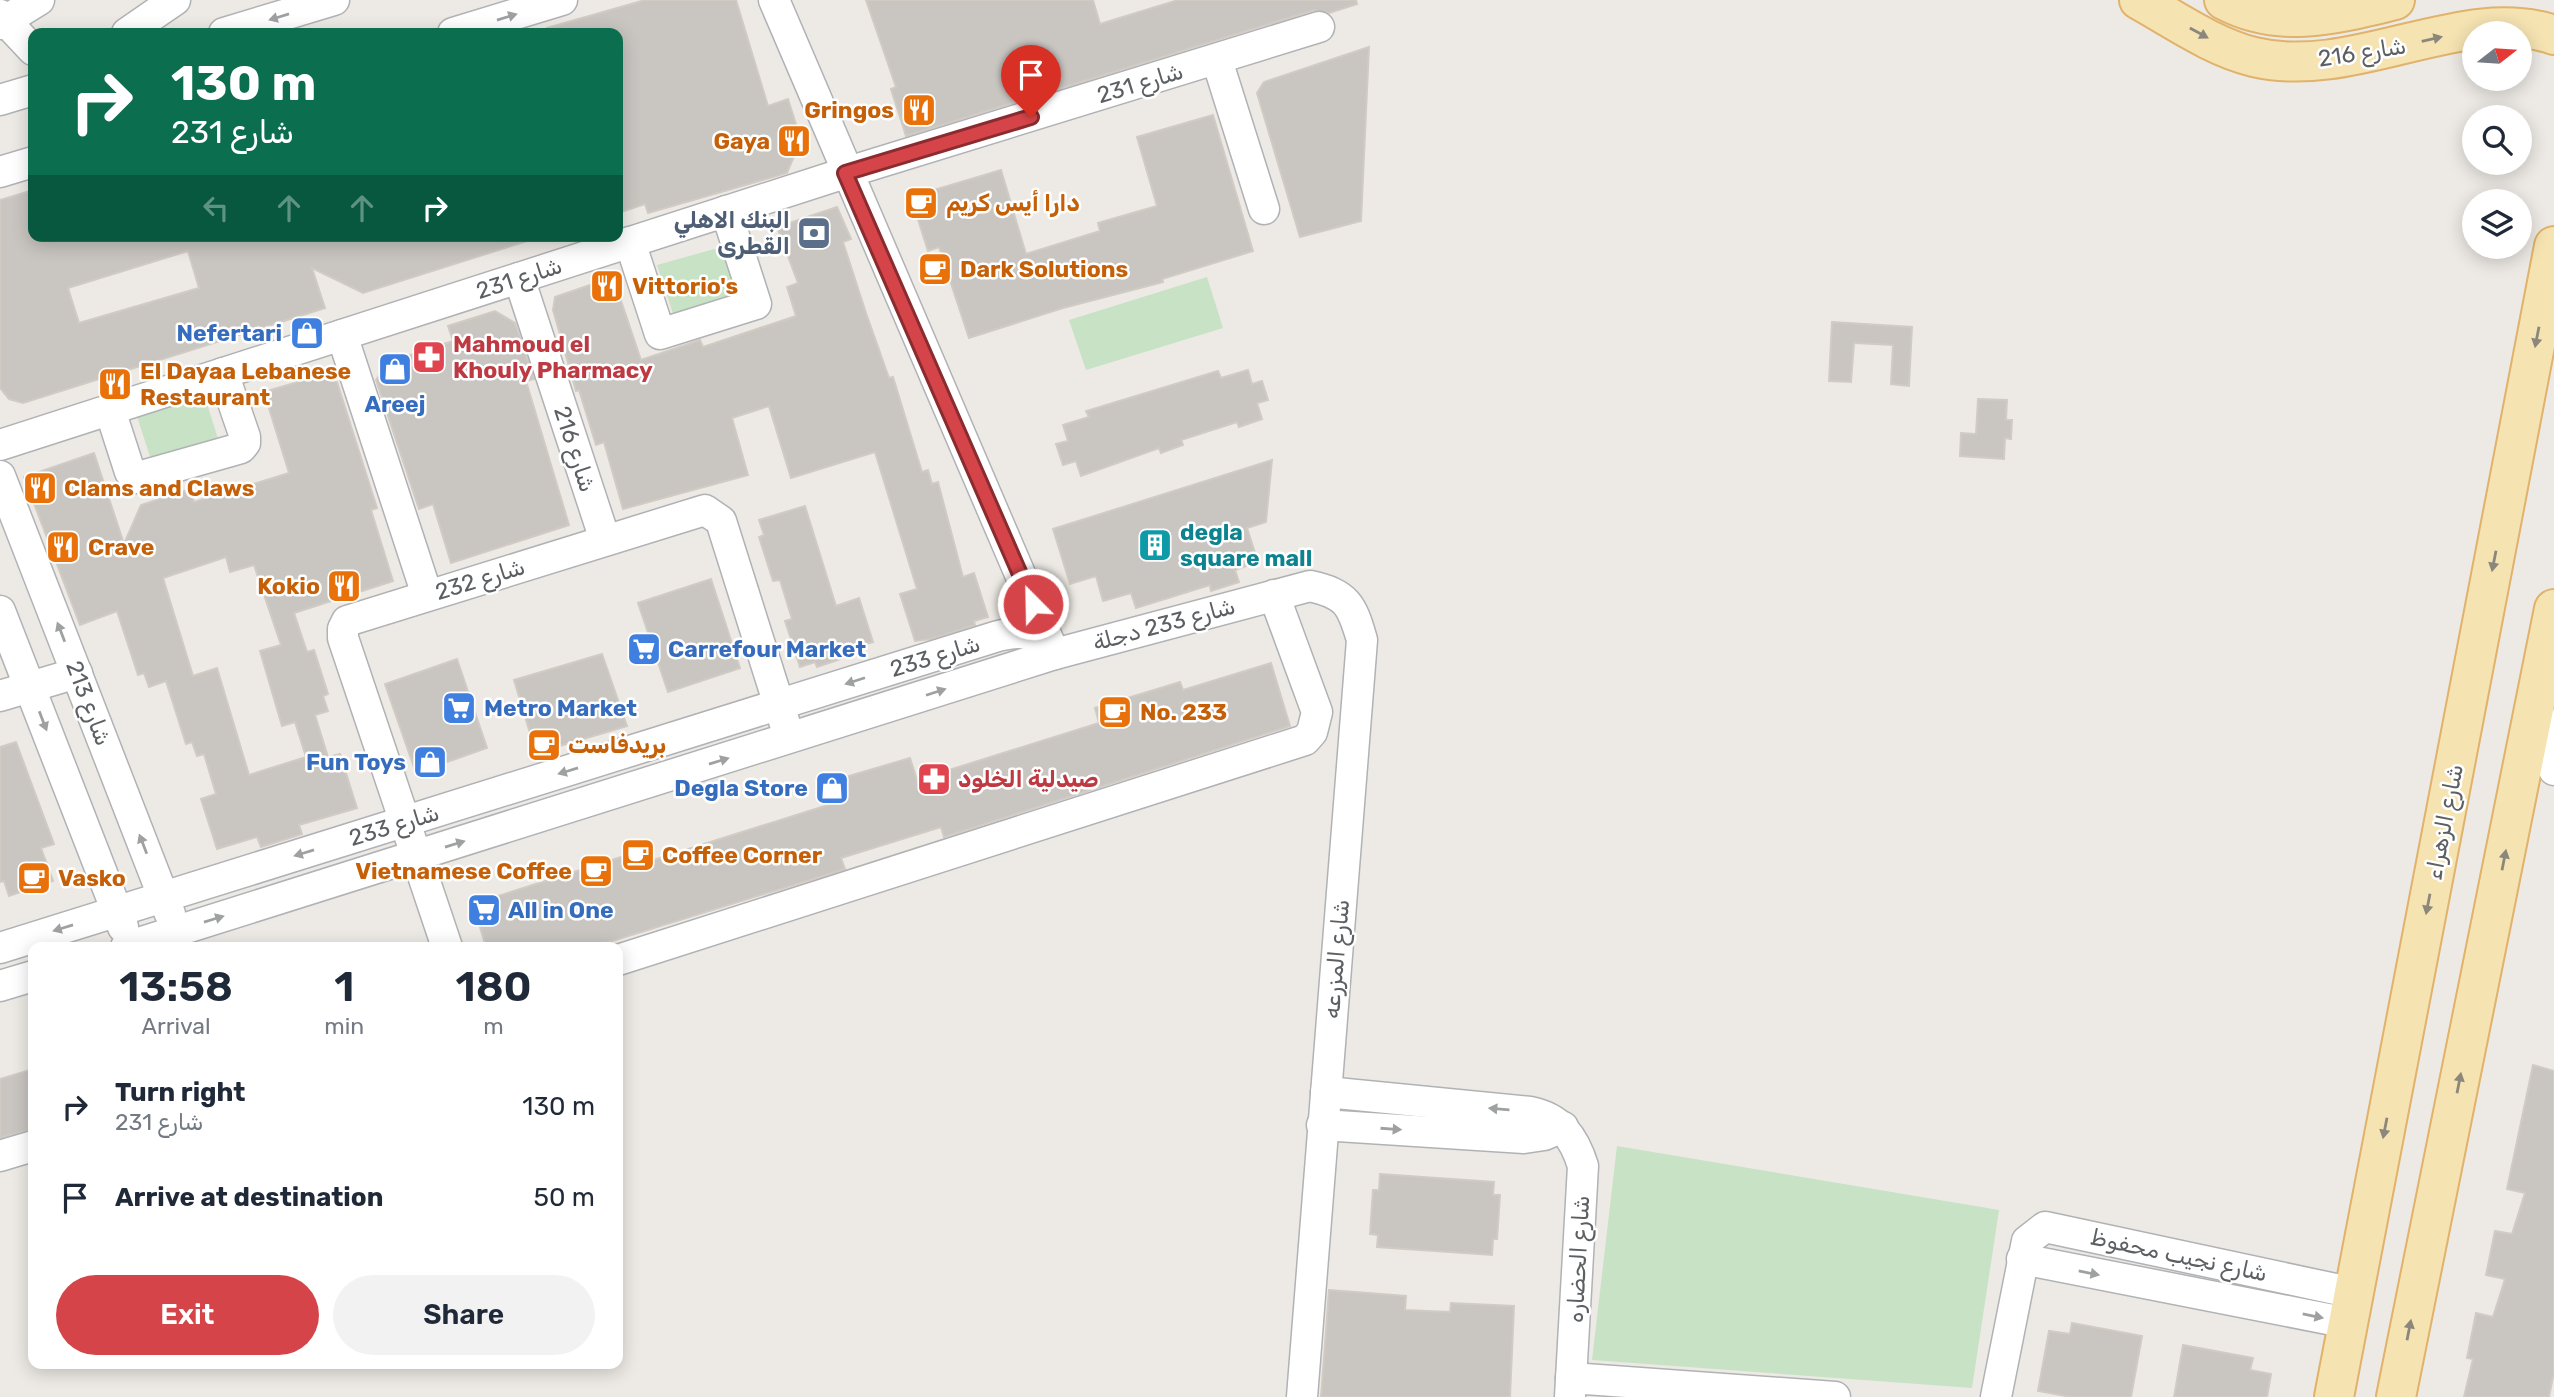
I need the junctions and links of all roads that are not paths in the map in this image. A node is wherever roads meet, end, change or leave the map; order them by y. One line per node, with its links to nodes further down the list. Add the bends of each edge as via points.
1 (39, 0): 10 (street)
2 (175, 0): 12 (street)
3 (334, 0): 13 (street, one-way to 13)
4 (562, 0): 14 (street, one-way to 4)
5 (774, 0): 23 (street)
6 (2139, 0): 17 (main road, شارع 216, one-way to 17, via 2221,45 2254,57)
7 (2224, 0): 9 (main road, شارع 216, via 2267,16 2301,19)
8 (2395, 0): 9 (main road, شارع 216)
9 (2332, 7): 17 (street)
10 (2, 20): 16 (street)
11 (1320, 27): 18 (street, شارع 231)
12 (134, 28)
13 (241, 28)
14 (470, 28)
15 (2554, 35): 17 (main road, شارع 216, one-way to 15, via 2492,27)
16 (28, 45)
17 (2341, 59)
18 (1217, 60): 23 (street, شارع 231); 24 (street)
19 (28, 92): 20 (street)
20 (0, 100)
21 (28, 164): 22 (street)
22 (0, 172)
23 (845, 173): 25 (street, شارع 231); 39 (street)
24 (1264, 209)
25 (726, 211): 26 (street, شارع 231); 26 (street, via 756,303 684,327 660,334)
26 (630, 242): 28 (street, شارع 231)
27 (2554, 246): 64 (main road, شارع الزهراء, one-way to 64)
28 (519, 278): 29 (street, شارع 231); 34 (street, شارع 216)
29 (341, 335): 30 (street, شارع 231); 35 (street)
30 (223, 373): 31 (street, شارع 231); 31 (street, via 244,437 241,448 135,478)
31 (110, 410): 32 (street, شارع 231)
32 (0, 445)
33 (0, 476): 40 (street, شارع 213, one-way to 33)
34 (605, 540): 35 (street, شارع 232); 44 (street, شارع 232, via 698,511 717,515)
35 (427, 595): 47 (street, شارع 232, via 351,619 342,634)
36 (1274, 595): 39 (street, شارع 233 دجلة); 56 (street, via 1317,712 1312,732 1296,745); 59 (street, شارع المزرعه, via 1310,586 1333,591 1352,608 1362,640)
37 (2554, 609): 43 (main road)
38 (0, 611): 41 (street)
39 (1055, 654): 44 (street, شارع 233, one-way to 44, via 1033,634 1016,632); 45 (street, شارع 233, one-way to 39)
40 (77, 673): 41 (street); 49 (street, شارع 213, one-way to 40)
41 (29, 687): 42 (street); 50 (street, one-way to 50)
42 (0, 696)
43 (2536, 700): 46 (street); 70 (main road, one-way to 43)
44 (779, 705): 45 (street, شارع 232); 47 (street, شارع 233, one-way to 47)
45 (790, 739): 48 (street, شارع 233, one-way to 45)
46 (2554, 769)
47 (404, 821): 48 (street, شارع 232); 49 (street, شارع 233, one-way to 49)
48 (416, 856): 51 (street, شارع 233, one-way to 48); 54 (street, شارع 232)
49 (163, 897): 50 (street, شارع 233); 51 (street, شارع 213)
50 (117, 911): 52 (street); 55 (street, شارع 233, one-way to 55)
51 (177, 931): 53 (street, شارع 233)
52 (127, 942)
53 (141, 942)
54 (445, 942)
55 (0, 948)
56 (623, 958)
57 (28, 978): 58 (street)
58 (0, 986)
59 (1326, 1092): 60 (street, شارع المزرعه); 61 (street, one-way to 59, via 1530,1112)
60 (1322, 1125): 61 (street, one-way to 61, via 1524,1138); 66 (street, شارع المزرعه)
61 (1563, 1127): 65 (street, شارع الحضاره, via 1583,1166)
62 (28, 1148): 63 (street)
63 (0, 1156)
64 (2351, 1308): 68 (street, شارع نجيب محفوظ, via 2045,1227 2027,1241); 69 (main road, شارع الزهراء)
65 (1571, 1387): 67 (street)
66 (1302, 1397)
67 (1835, 1397)
68 (1996, 1397)
69 (2334, 1397)
70 (2396, 1397)

